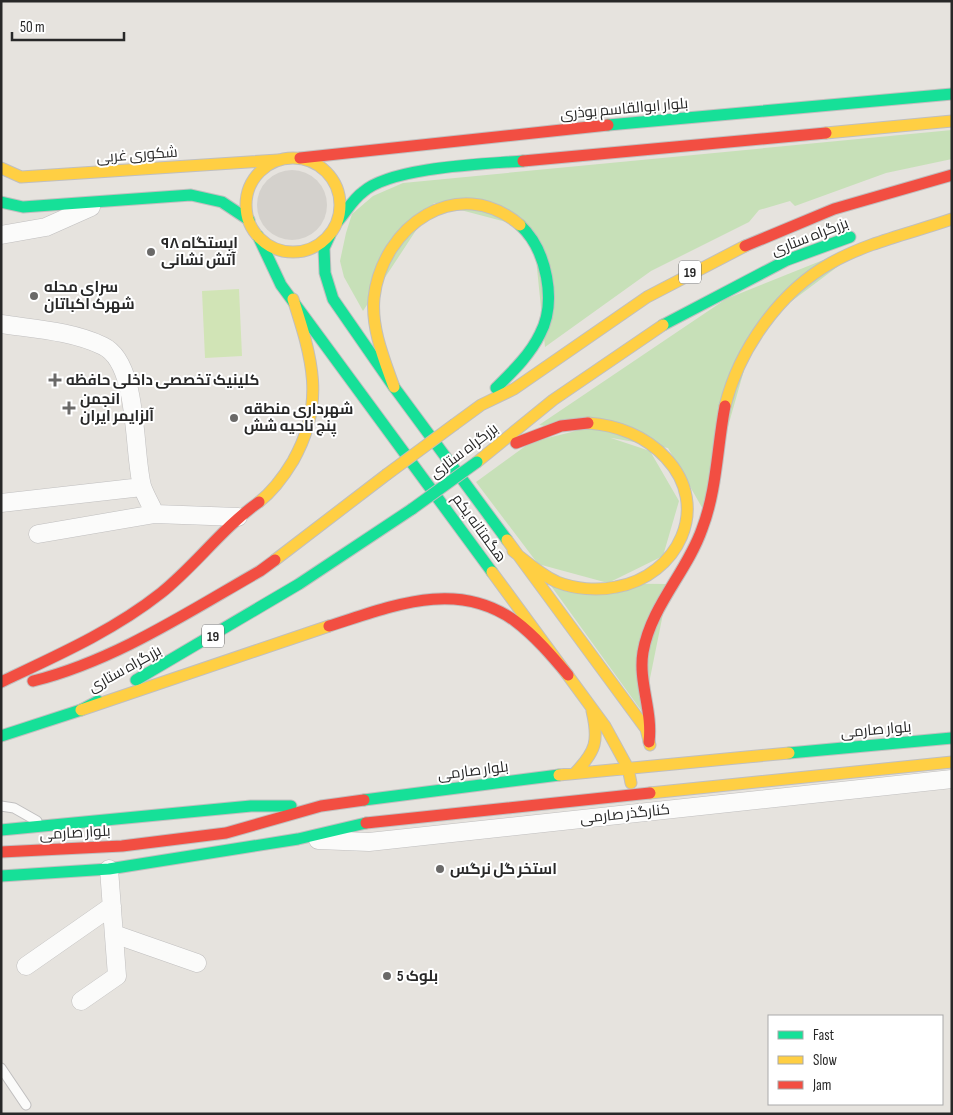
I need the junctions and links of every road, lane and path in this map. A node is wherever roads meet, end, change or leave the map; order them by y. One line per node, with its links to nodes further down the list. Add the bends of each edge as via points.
1 (952, 94): 3 (main road, بلوار ابوالقاسم بوذری)
2 (952, 121): 3 (main road, بلوار ابوالقاسم بوذری)
3 (531, 146): 4 (main road, بلوار ابوالقاسم بوذری); 15 (main road, بلوار ابوالقاسم بوذری, via 393,177 363,191)
4 (300, 158): 5 (main road); 15 (main road, via 320,166 334,181 340,200)
5 (278, 160): 6 (main road, شکوری غربی, via 21,177); 14 (main road, via 262,170 251,184 246,202)
6 (1, 168)
7 (952, 175): 24 (main road, بزرگراه ستاری / 19, via 902,186 846,204 779,230 704,265 647,296 512,390)
8 (1, 202): 10 (main road)
9 (99, 203): 10 (main road); 14 (main road, via 191,195 210,197 226,202); 17 (street, via 46,227)
10 (23, 207): 11 (main road)
11 (1, 209)
12 (952, 212): 16 (main road)
13 (952, 219): 39 (main road, via 829,264 786,299 752,341 729,389 714,485 699,537 646,632 642,681)
14 (249, 220): 20 (main road)
15 (338, 221): 18 (main road)
16 (886, 227)
17 (1, 235)
18 (330, 235): 20 (main road, via 318,246 286,252 270,246); 23 (main road, هگمتانه یکم, via 324,248 325,273 333,299)
19 (858, 235): 25 (main road, بزرگراه ستاری / 19, via 787,260 672,318 553,400)
20 (258, 236): 21 (main road, هگمتانه یکم, via 281,285)
21 (293, 299): 29 (main road, via 313,370 313,405 306,433 296,458 266,496); 32 (main road, هگمتانه یکم)
22 (1, 324): 26 (street, via 61,334 104,346 122,366 130,390)
23 (394, 387): 24 (main road, via 374,317 374,301 388,253 403,232 419,218 440,208 466,203 488,206 513,218 530,238 543,262 549,292 544,326 530,348); 31 (main road, هگمتانه یکم)
24 (477, 408): 34 (main road, بزرگراه ستاری / 19, bridge, via 260,570 128,645 58,674)
25 (476, 462): 31 (main road, via 549,428 587,421 604,423 641,438 671,462 680,475 686,510 678,548 668,561 638,581 600,591 581,589 562,584); 36 (main road, بزرگراه ستاری / 19, bridge, via 412,509 291,589 185,653)
26 (142, 486): 27 (street); 28 (street)
27 (1, 503)
28 (155, 514): 29 (street); 30 (street)
29 (238, 517): 33 (main road, via 153,600 110,628)
30 (38, 534)
31 (513, 551): 39 (main road, هگمتانه یکم)
32 (568, 675): 35 (main road, هگمتانه یکم); 36 (main road, via 528,630 493,606 474,600 440,597 411,600)
33 (1, 682)
34 (1, 689)
35 (591, 706): 42 (main road, هگمتانه یکم); 43 (main road, via 597,741 592,755)
36 (81, 710): 37 (main road, بزرگراه ستاری / 19)
37 (1, 736)
38 (952, 738): 40 (main road, بلوار صارمی)
39 (657, 748): 40 (main road); 44 (main road, هگمتانه یکم)
40 (692, 762): 44 (main road, بلوار صارمی)
41 (952, 762): 44 (main road, بلوار صارمی)
42 (628, 768): 43 (main road, بلوار صارمی); 44 (main road, بلوار صارمی); 46 (main road, هگمتانه یکم)
43 (576, 773): 48 (main road, بلوار صارمی)
44 (658, 778): 46 (main road, بلوار صارمی)
45 (952, 779): 51 (street, کنارگذر صارمی, via 369,842)
46 (633, 794): 51 (main road, بلوار صارمی, via 368,822)
47 (1, 806): 49 (lane, via 14,808)
48 (321, 806): 49 (main road, via 251,806); 52 (main road, بلوار صارمی, via 226,832 122,846)
49 (46, 826): 50 (main road)
50 (1, 830)
51 (298, 839): 53 (main road, بلوار صارمی)
52 (1, 852)
53 (109, 869): 54 (main road, بلوار صارمی); 55 (street)
54 (1, 876)
55 (112, 906): 56 (street); 58 (street)
56 (114, 934): 57 (street); 59 (street, via 117,976)
57 (197, 963)
58 (26, 966)
59 (81, 1001)
60 (1, 1068): 61 (lane)
61 (26, 1105)

